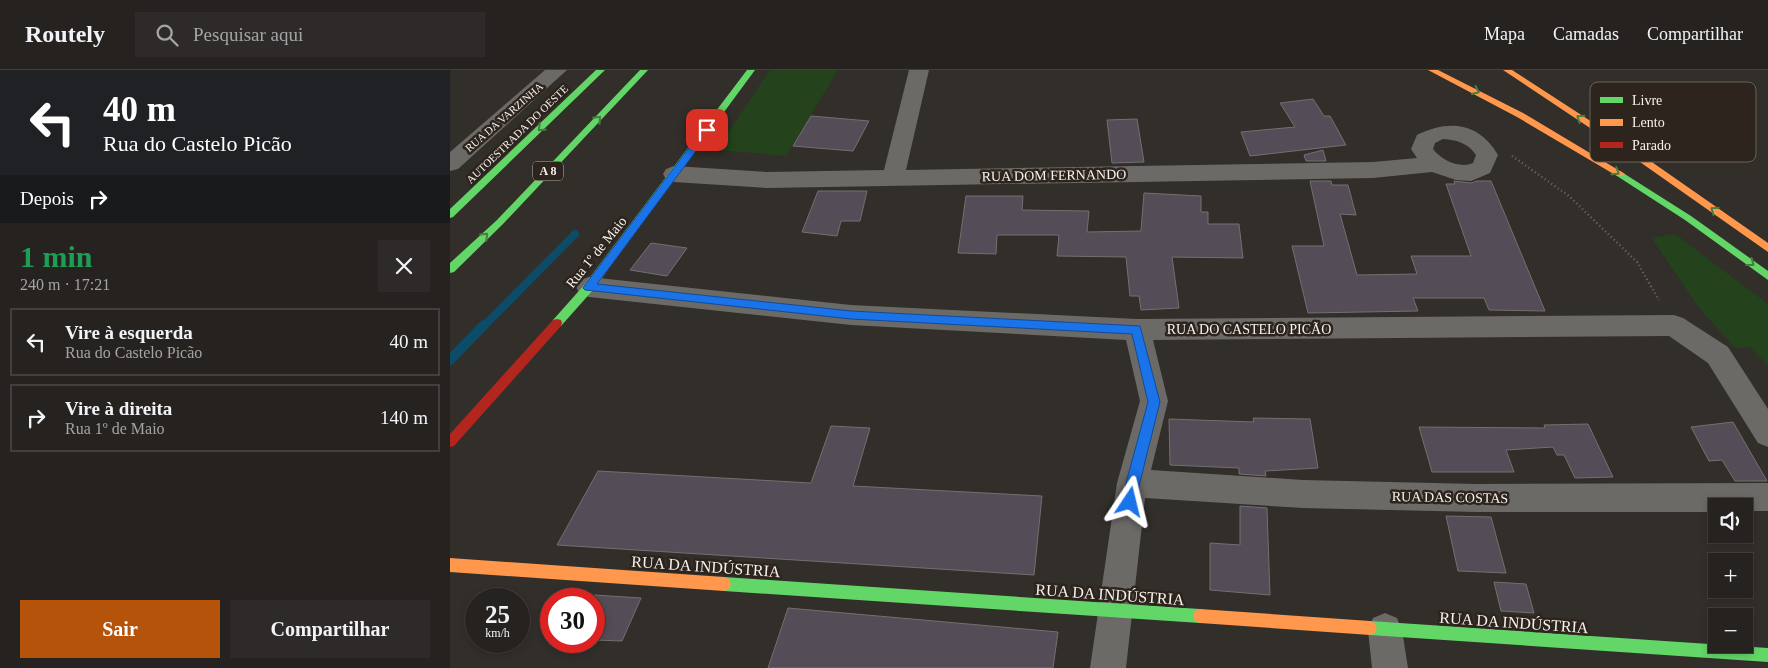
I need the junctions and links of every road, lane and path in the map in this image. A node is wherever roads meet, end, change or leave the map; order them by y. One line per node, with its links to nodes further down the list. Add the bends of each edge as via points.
1 (557, 70): 13 (street, RUA DA VARZINHA)
2 (601, 70): 17 (main road, AUTOESTRADA DO OESTE / A 8, one-way to 17)
3 (644, 70): 19 (main road, A 8, one-way to 3)
4 (751, 70): 15 (main road, Rua 1º de Maio)
5 (919, 70): 16 (street)
6 (1432, 70): 10 (main road, one-way to 10, via 1491,98)
7 (1507, 70): 8 (main road, one-way to 7)
8 (1590, 125)
9 (1479, 143): 14 (street, via 1487,155 1484,166 1478,170 1452,172); 14 (street, via 1455,133 1432,134 1422,144 1427,158); 22 (path, via 1515,158 1569,196 1637,262)
10 (1590, 155)
11 (1601, 162): 20 (main road, one-way to 20, via 1722,241)
12 (1645, 162): 18 (main road, one-way to 12)
13 (450, 164)
14 (1434, 164): 16 (street, RUA DOM FERNANDO, via 1363,171)
15 (674, 174): 16 (street, RUA DOM FERNANDO, via 767,180); 21 (main road, Rua 1º de Maio)
16 (893, 178)
17 (450, 215)
18 (1768, 248)
19 (450, 270)
20 (1768, 276)
21 (589, 288): 23 (street, RUA DO CASTELO PICÃO, via 851,315); 25 (main road, Rua 1º de Maio)
22 (1674, 325): 23 (street, RUA DO CASTELO PICÃO); 24 (street, via 1718,355)
23 (1136, 330): 26 (street, via 1154,402)
24 (1768, 434)
25 (450, 442)
26 (1132, 483): 27 (street, RUA DAS COSTAS, via 1303,494 1477,498); 29 (street)
27 (1768, 497)
28 (450, 565): 29 (main road, RUA DA INDÚSTRIA)
29 (1115, 610): 30 (main road, RUA DA INDÚSTRIA); 32 (street)
30 (1385, 630): 31 (main road, RUA DA INDÚSTRIA); 33 (street)
31 (1768, 655)
32 (1108, 668)
33 (1390, 668)

